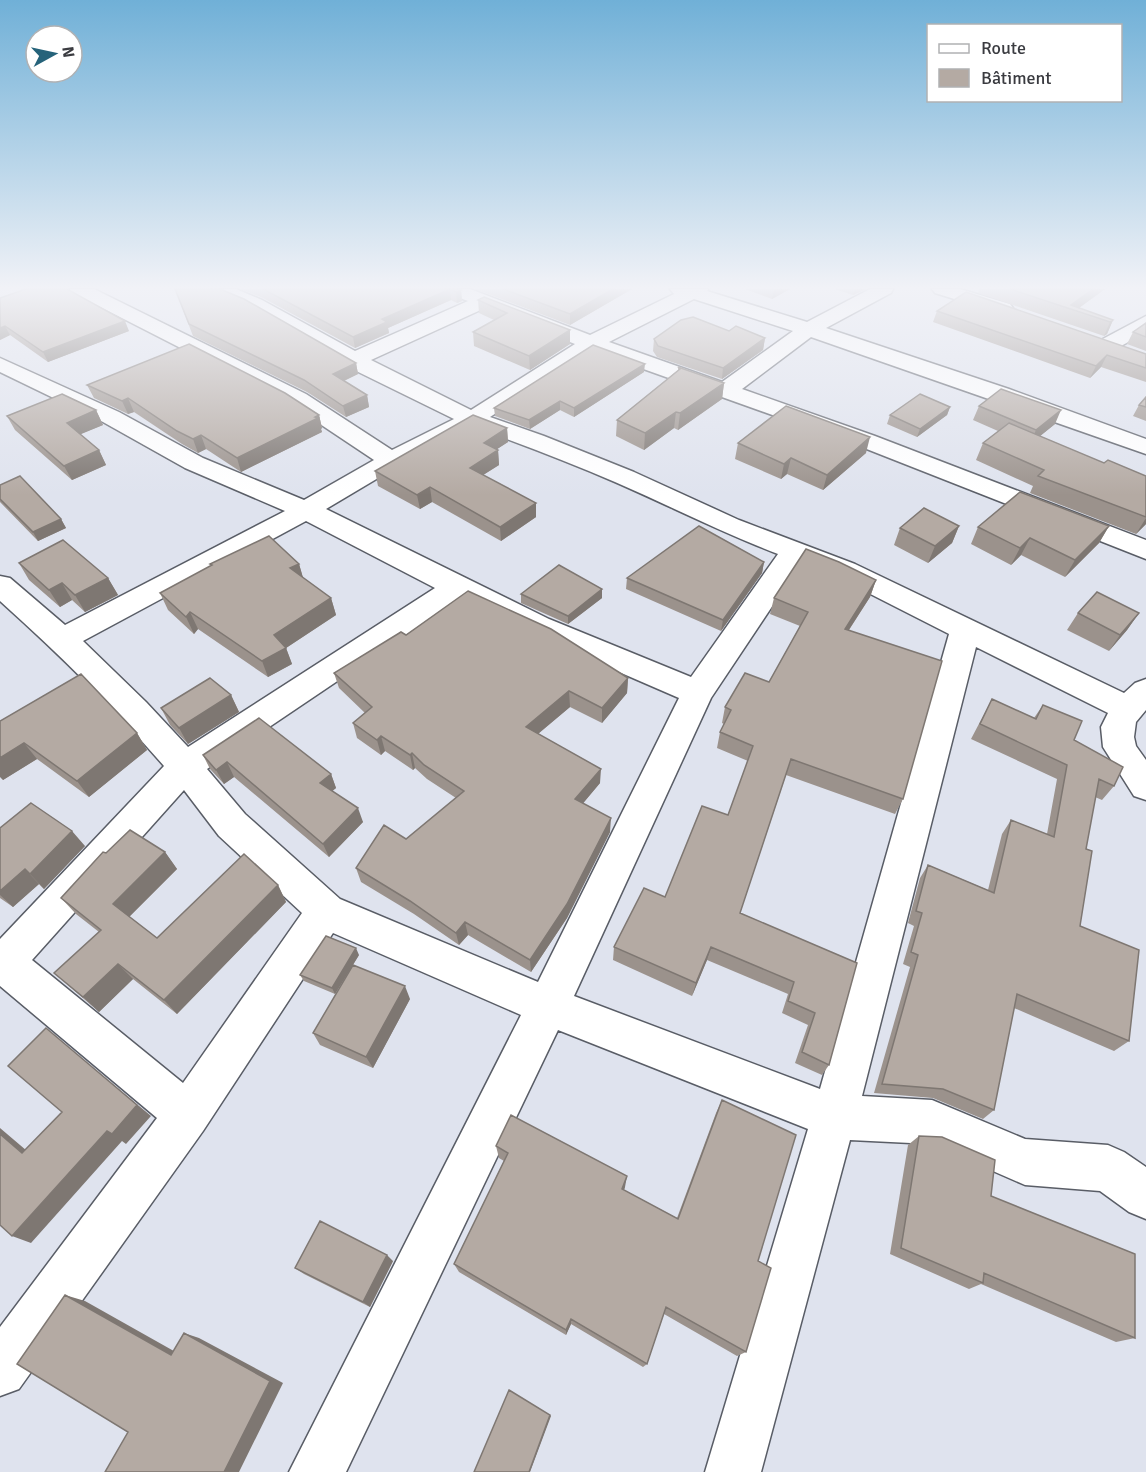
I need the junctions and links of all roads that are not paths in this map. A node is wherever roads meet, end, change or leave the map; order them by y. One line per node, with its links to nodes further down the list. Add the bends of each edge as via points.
1 (217, 358): 13 (street, via 298,399)
2 (348, 358): 8 (street)
3 (357, 358): 8 (street)
4 (568, 358): 11 (street)
5 (633, 358): 10 (street)
6 (770, 358): 10 (street)
7 (891, 358): 12 (street)
8 (352, 360): 11 (street)
9 (0, 364): 14 (street, via 111,417 194,464)
10 (726, 390): 15 (street)
11 (472, 419): 13 (street); 16 (street, via 625,477 730,526)
12 (1146, 447)
13 (391, 460): 14 (street)
14 (306, 510): 18 (street); 20 (street)
15 (1146, 550)
16 (795, 551): 19 (street, via 845,570); 21 (street)
17 (0, 585): 20 (street)
18 (457, 587): 21 (street); 23 (street)
19 (966, 628): 22 (street, via 1058,677); 29 (street)
20 (62, 639): 23 (street)
21 (697, 693): 27 (street)
22 (1136, 699): 24 (street, via 1116,727 1117,741)
23 (185, 766): 25 (street, via 232,825); 26 (street)
24 (1146, 786)
25 (326, 911): 27 (street); 28 (street)
26 (1, 963): 28 (street)
27 (548, 1005): 29 (street); 32 (street)
28 (187, 1115): 31 (street)
29 (834, 1117): 30 (street, via 932,1122 1025,1162 1107,1168); 33 (street)
30 (1146, 1195)
31 (0, 1370)
32 (317, 1472)
33 (733, 1472)

